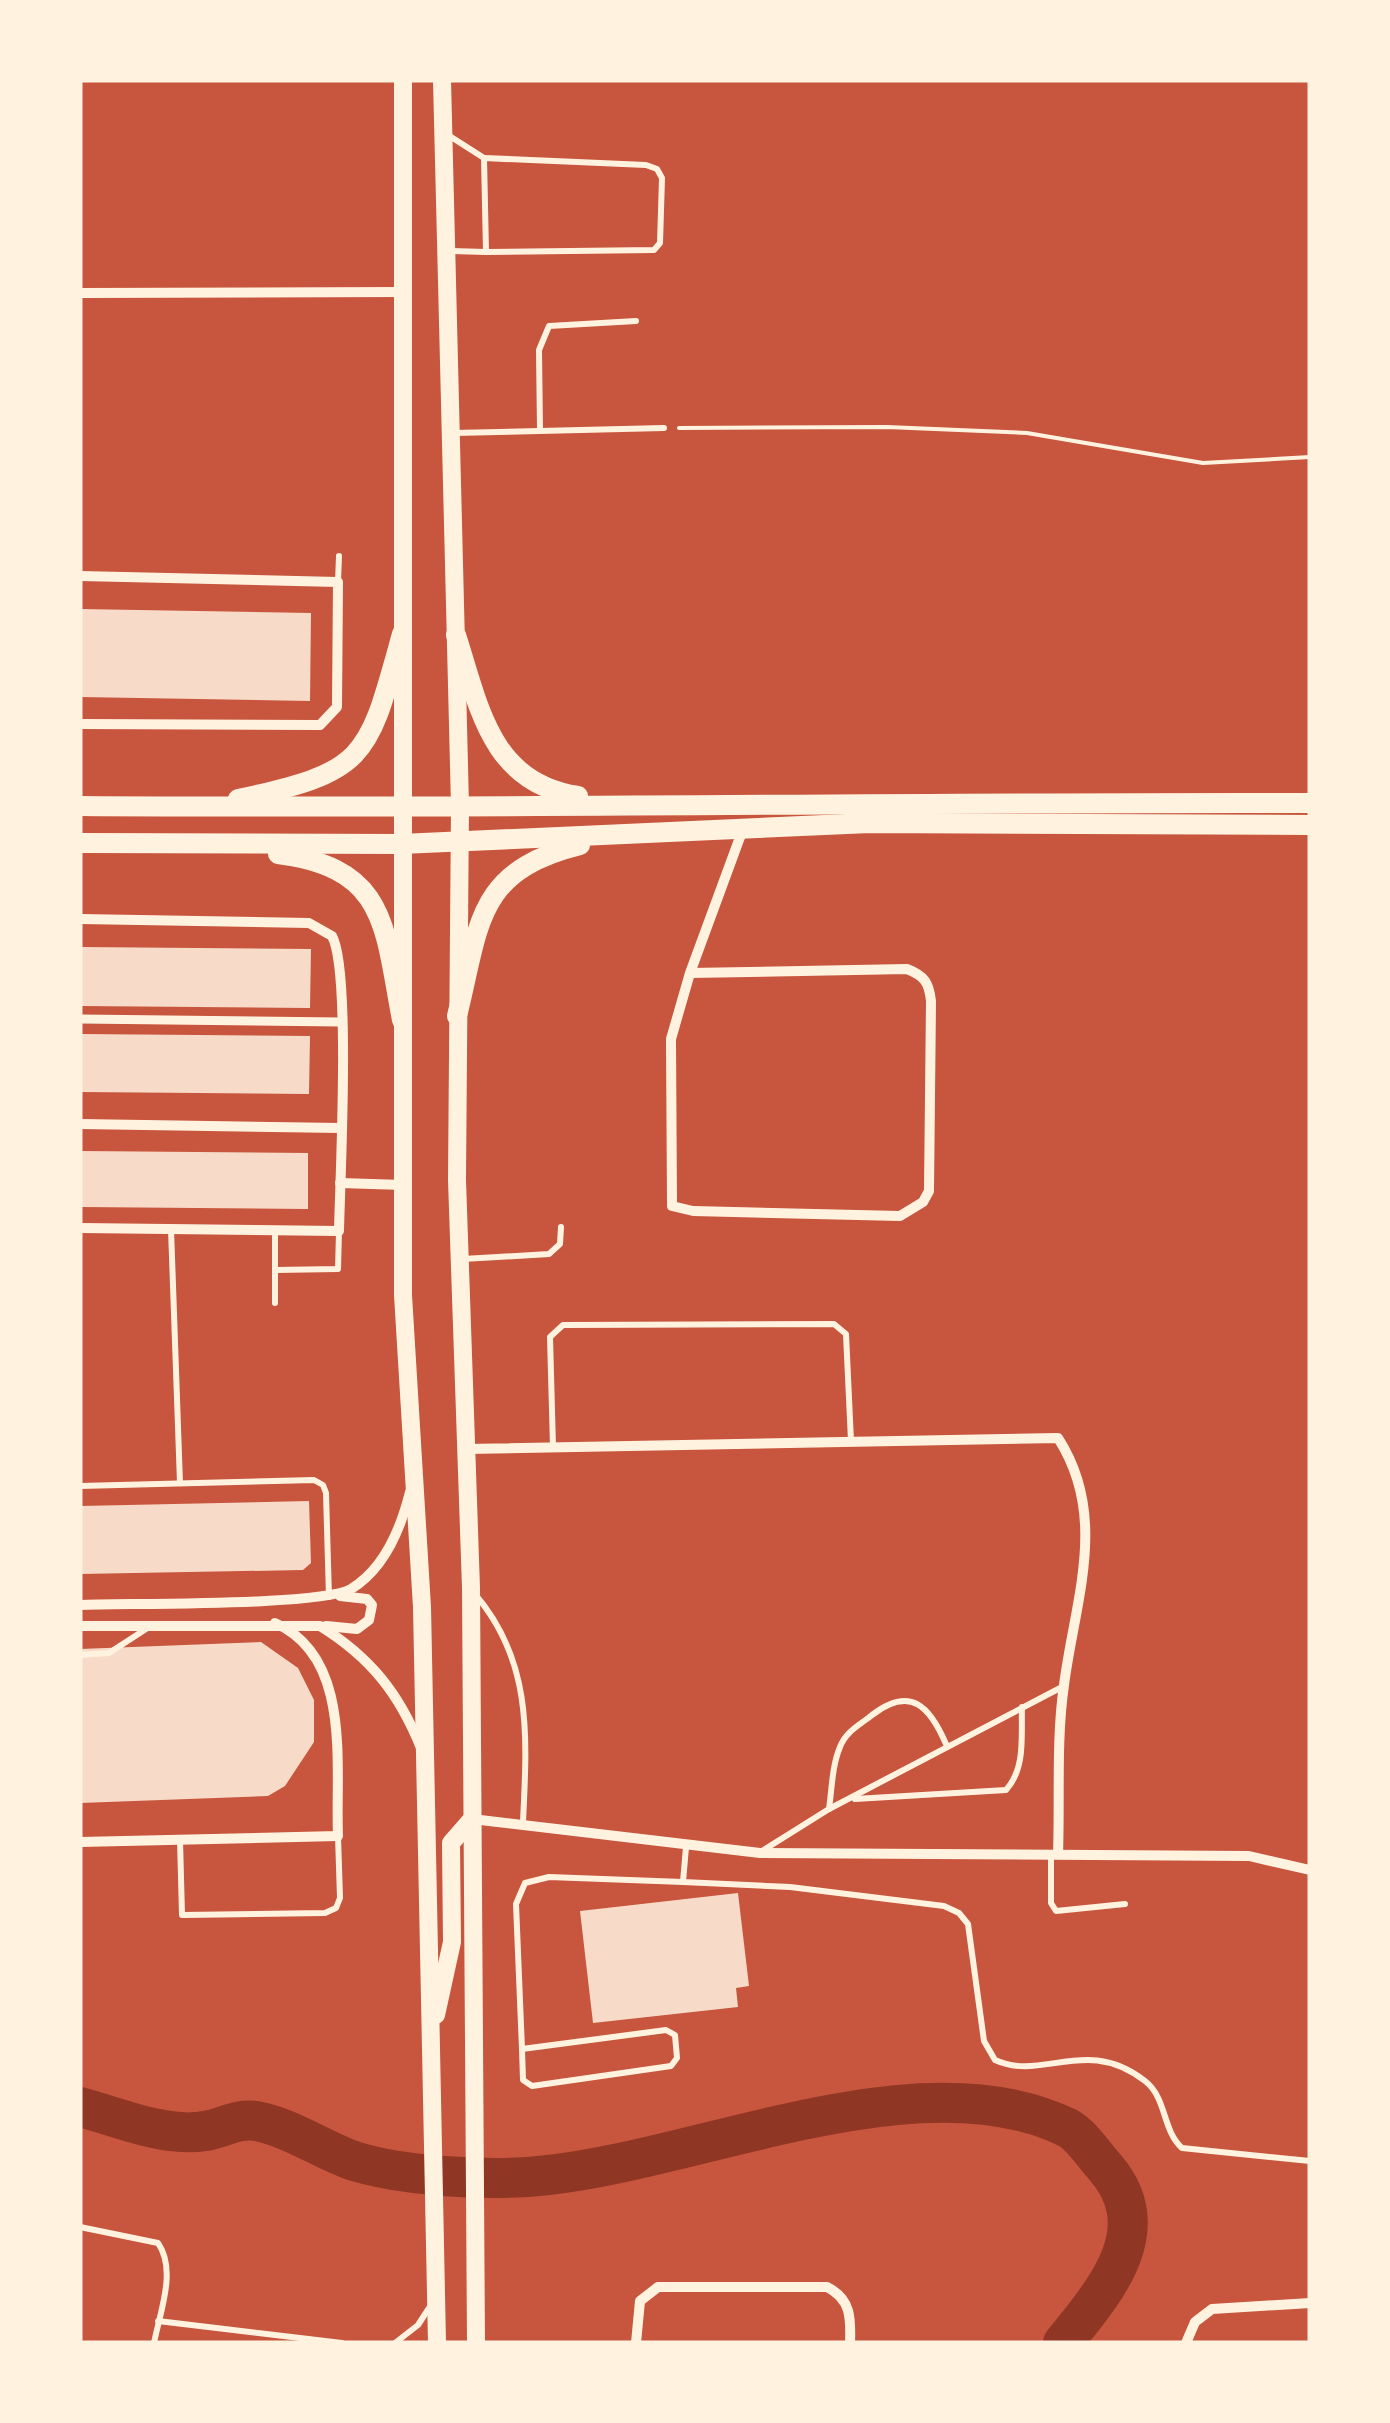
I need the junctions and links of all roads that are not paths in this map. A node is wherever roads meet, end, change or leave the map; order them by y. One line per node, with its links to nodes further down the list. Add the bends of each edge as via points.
1 (403, 80): 7 (main road)
2 (442, 80): 3 (main road)
3 (442, 132): 4 (lane); 5 (main road)
4 (484, 158): 6 (lane); 6 (lane, via 646,164 662,178 660,243 654,250)
5 (446, 251): 6 (lane); 12 (main road)
6 (486, 252)
7 (406, 292): 8 (street); 16 (main road)
8 (80, 293)
9 (636, 322): 11 (lane, via 548,326 539,350)
10 (664, 428): 11 (lane)
11 (540, 430): 12 (lane)
12 (452, 433): 17 (main road)
13 (339, 556): 15 (lane)
14 (80, 576): 15 (street)
15 (338, 582): 18 (street, via 337,706 330,720 308,728)
16 (402, 634): 23 (highway, via 376,725 340,767 293,788); 24 (main road)
17 (456, 634): 19 (highway, via 483,718 523,777 558,793); 22 (main road)
18 (80, 724)
19 (624, 803): 20 (highway); 22 (highway)
20 (1310, 803)
21 (80, 806): 23 (highway)
22 (460, 806): 24 (highway); 29 (main road)
23 (197, 807): 24 (highway)
24 (401, 809): 31 (main road)
25 (1310, 826): 26 (highway)
26 (744, 827): 27 (highway); 33 (street)
27 (626, 834): 29 (highway); 34 (highway, via 519,866 481,919)
28 (80, 842): 30 (highway)
29 (460, 842): 31 (highway); 34 (main road)
30 (196, 843): 31 (highway); 36 (highway, via 320,859 342,869 376,910)
31 (401, 844): 36 (main road)
32 (80, 920): 37 (street, via 308,923 338,947)
33 (690, 973): 33 (street, via 672,1039 672,1206 900,1216 923,1202 929,1191 931,1001 922,975)
34 (457, 1016): 47 (main road)
35 (80, 1020): 37 (street)
36 (402, 1020): 41 (main road)
37 (340, 1022): 39 (street)
38 (80, 1124): 39 (street)
39 (340, 1128): 40 (street)
40 (340, 1184): 41 (street); 46 (street)
41 (403, 1184): 53 (main road)
42 (561, 1227): 47 (lane, via 560,1244 549,1254)
43 (80, 1228): 44 (street)
44 (171, 1229): 45 (street); 54 (lane)
45 (274, 1230): 46 (street); 48 (lane)
46 (339, 1231): 48 (lane, via 338,1269)
47 (458, 1259): 52 (main road)
48 (274, 1270): 49 (lane)
49 (275, 1304)
50 (850, 1442): 51 (street); 51 (lane, via 849,1354 846,1334 834,1324 562,1325 550,1337); 64 (street, via 1058,1438 1083,1497 1087,1536)
51 (553, 1448): 52 (street)
52 (464, 1450): 56 (main road)
53 (414, 1477): 57 (street, via 403,1520 378,1563 352,1588); 67 (main road)
54 (180, 1483): 55 (lane); 57 (lane, via 324,1485)
55 (80, 1486)
56 (470, 1588): 70 (main road); 71 (lane, via 500,1624 525,1696)
57 (329, 1596): 58 (street); 62 (street, via 357,1595 372,1612 362,1628)
58 (80, 1605)
59 (275, 1623): 60 (street); 62 (street); 72 (street, via 309,1648 333,1699)
60 (151, 1625): 61 (street); 63 (lane, via 114,1651)
61 (80, 1626)
62 (320, 1626): 67 (street, via 382,1675)
63 (80, 1655)
64 (1063, 1686): 65 (lane); 77 (street)
65 (1022, 1708): 66 (lane); 68 (lane, via 1021,1758 1006,1790)
66 (946, 1744): 68 (lane); 69 (lane, via 934,1715 920,1704 898,1700 882,1707 841,1744)
67 (425, 1758): 81 (main road)
68 (854, 1799): 69 (lane)
69 (829, 1808): 76 (lane)
70 (472, 1819): 71 (street); 81 (main road, via 451,1843 452,1942); 92 (main road)
71 (523, 1822): 75 (street)
72 (338, 1836): 73 (street); 73 (lane, via 340,1898 336,1908 308,1913 182,1915)
73 (180, 1840): 74 (street)
74 (80, 1842)
75 (686, 1846): 76 (street); 79 (lane)
76 (760, 1852): 77 (street)
77 (1055, 1854): 78 (street, via 1249,1856); 80 (lane, via 1056,1911)
78 (1310, 1870)
79 (683, 1882): 82 (lane, via 550,1877 525,1883 516,1904); 83 (lane, via 944,1906 968,1924 984,2041 995,2060 1019,2066 1075,2058 1109,2062 1150,2086 1182,2148)
80 (1125, 1904)
81 (430, 2045): 85 (main road)
82 (522, 2048): 82 (lane, via 523,2080 532,2086 670,2066 677,2058 675,2034 666,2030)
83 (1310, 2160)
84 (80, 2227): 87 (lane, via 158,2243 168,2270)
85 (436, 2291): 90 (lane, via 418,2325); 91 (main road)
86 (1310, 2304): 95 (street, via 1212,2310 1195,2322)
87 (158, 2321): 88 (lane); 89 (lane)
88 (154, 2343)
89 (342, 2343)
90 (396, 2343)
91 (437, 2343)
92 (476, 2343)
93 (636, 2343): 94 (street, via 640,2302 658,2287 827,2287 847,2303)
94 (850, 2343)
95 (1186, 2343)

